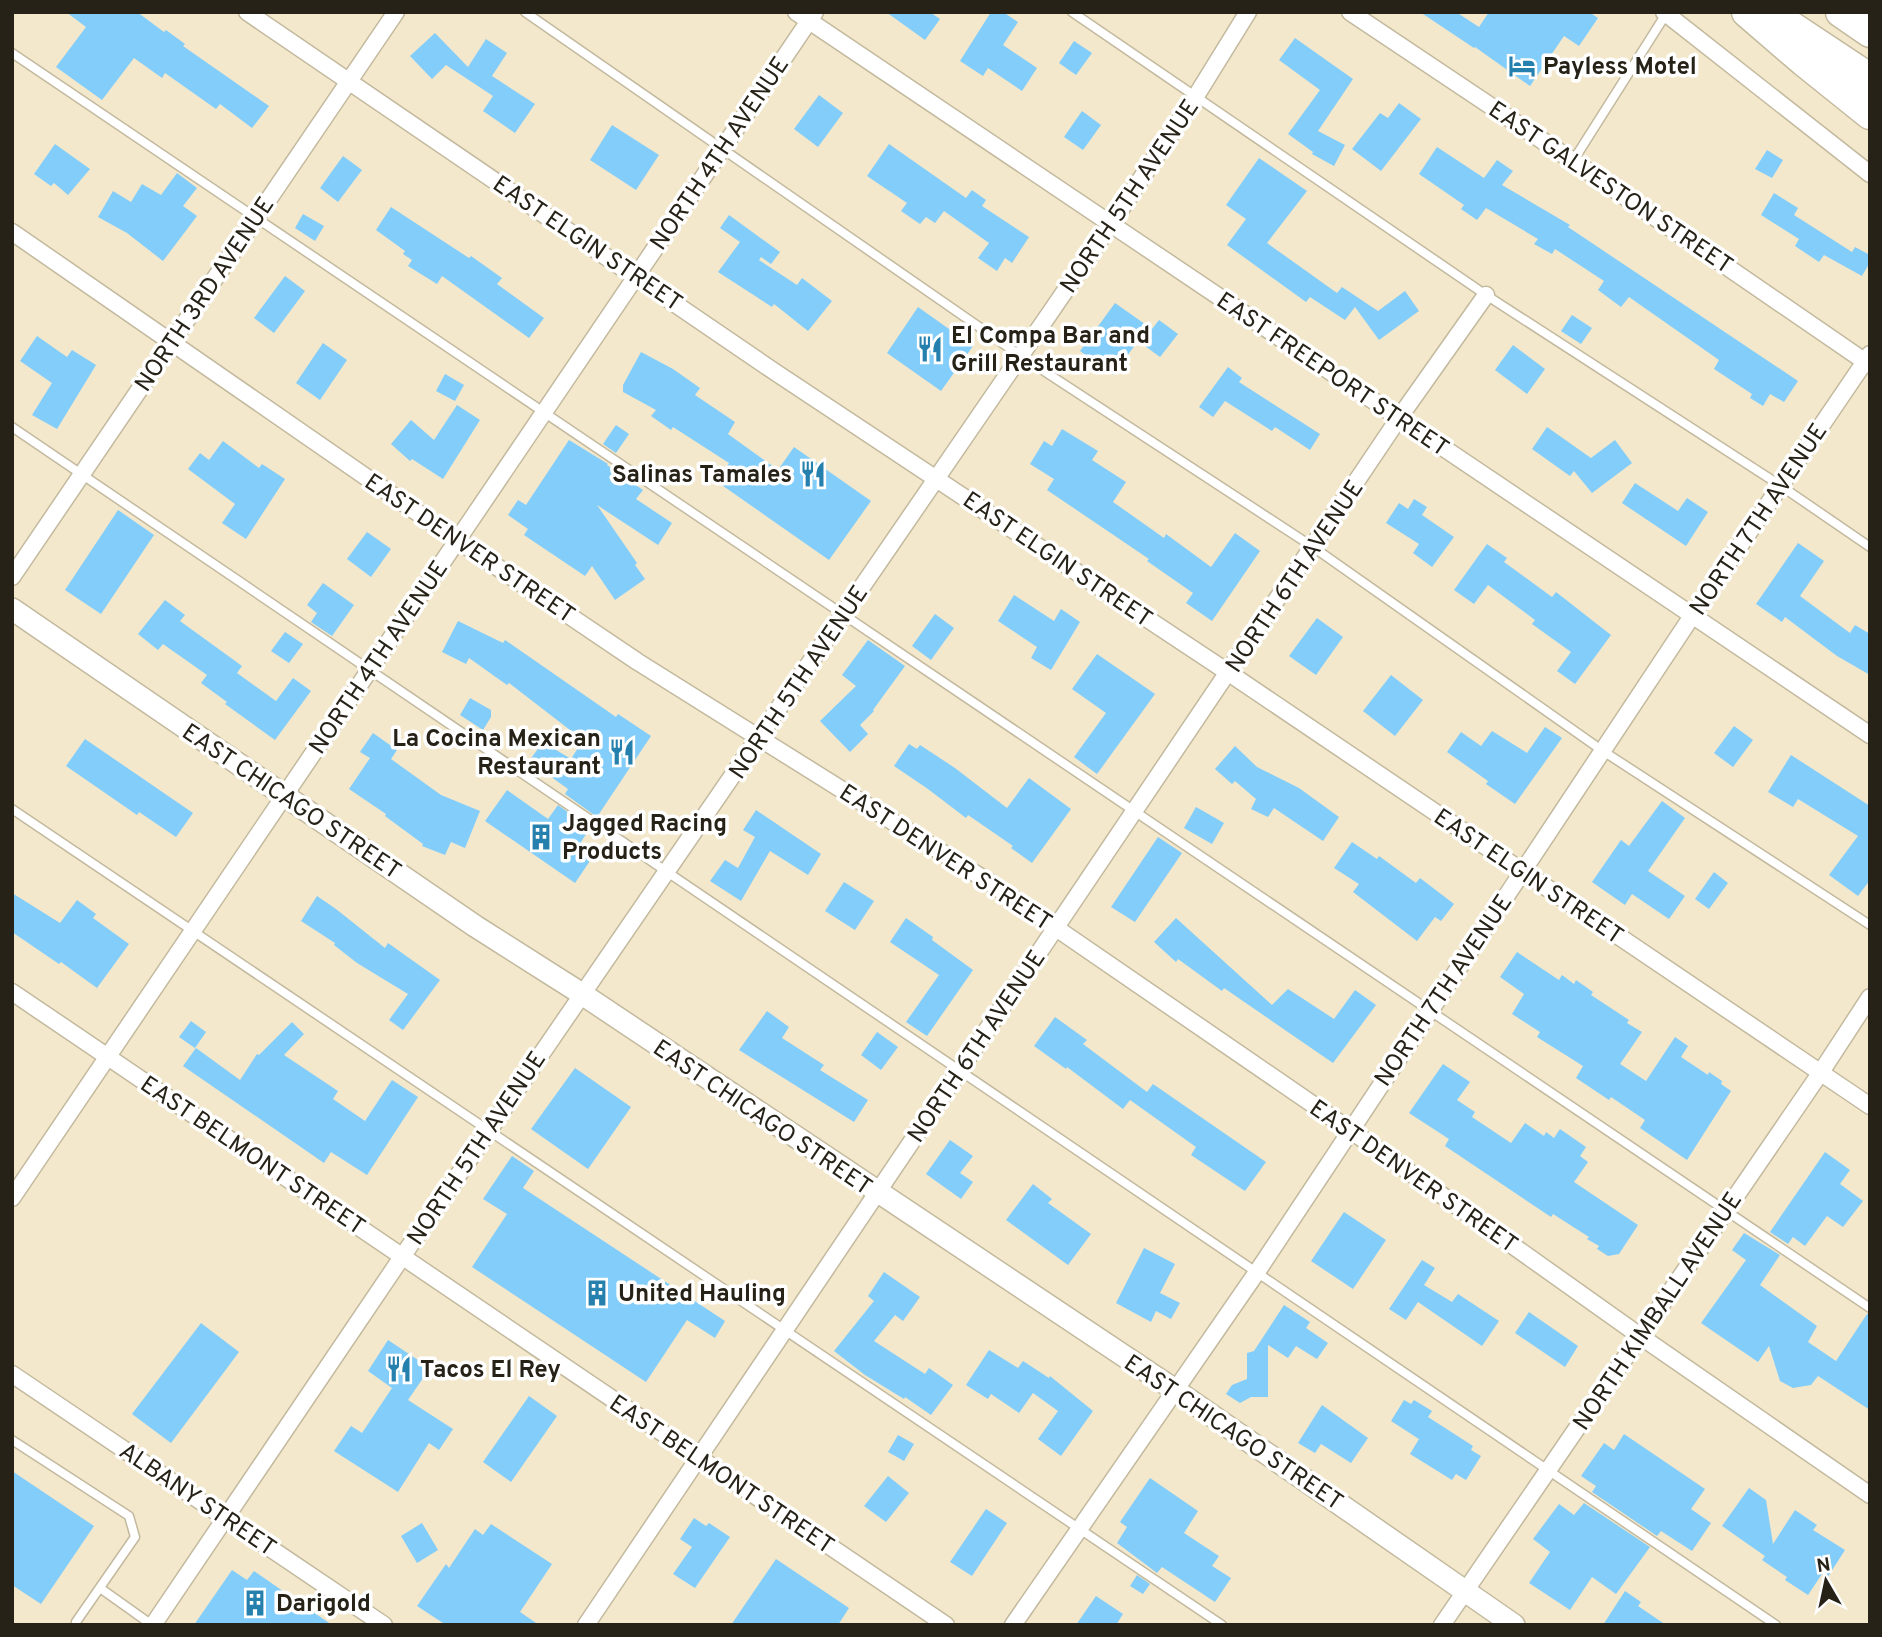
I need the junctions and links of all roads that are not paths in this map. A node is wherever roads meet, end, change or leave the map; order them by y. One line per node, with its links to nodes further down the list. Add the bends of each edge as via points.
1 (247, 12): 15 (street, EAST ELGIN STREET)
2 (396, 12): 15 (street, NORTH 3RD AVENUE)
3 (525, 12): 18 (lane)
4 (1072, 12): 16 (lane)
5 (1248, 12): 16 (street, NORTH 5TH AVENUE)
6 (1350, 12): 19 (street, EAST GALVESTON STREET)
7 (1747, 12): 17 (highway)
8 (1769, 12): 14 (highway)
9 (1841, 12): 12 (highway)
10 (1665, 13): 19 (lane); 20 (street)
11 (807, 15): 18 (street, NORTH 4TH AVENUE); 22 (street, EAST FREEPORT STREET)
12 (1870, 32)
13 (12, 53): 21 (lane)
14 (1870, 79)
15 (350, 80): 21 (street, NORTH 3RD AVENUE); 24 (street, EAST ELGIN STREET)
16 (1196, 96): 22 (street, NORTH 5TH AVENUE); 25 (lane)
17 (1870, 114)
18 (722, 150): 24 (street, NORTH 4TH AVENUE); 27 (lane)
19 (1573, 161): 28 (street, EAST GALVESTON STREET)
20 (1870, 174)
21 (256, 218): 26 (street, NORTH 3RD AVENUE); 29 (lane)
22 (1111, 224): 27 (street, NORTH 5TH AVENUE); 30 (street, EAST FREEPORT STREET)
23 (12, 232): 26 (street, EAST DENVER STREET)
24 (636, 276): 29 (street, NORTH 4TH AVENUE); 33 (street, EAST ELGIN STREET)
25 (1486, 295): 30 (street, NORTH 6TH AVENUE); 34 (lane)
26 (171, 342): 32 (street, NORTH 3RD AVENUE); 35 (street, EAST DENVER STREET)
27 (1021, 356): 33 (street, NORTH 5TH AVENUE); 36 (lane)
28 (1868, 360): 34 (street, NORTH 7TH AVENUE)
29 (544, 412): 35 (street, NORTH 4TH AVENUE); 40 (lane)
30 (1399, 418): 36 (street, NORTH 6TH AVENUE); 41 (street, EAST FREEPORT STREET)
31 (12, 427): 32 (lane)
32 (82, 474): 38 (street, NORTH 3RD AVENUE); 42 (lane)
33 (937, 478): 40 (street, NORTH 5TH AVENUE); 43 (street, EAST ELGIN STREET)
34 (1781, 486): 37 (lane); 41 (street, NORTH 7TH AVENUE)
35 (457, 540): 42 (street, NORTH 4TH AVENUE); 45 (street, EAST DENVER STREET)
36 (1313, 547): 43 (street, NORTH 6TH AVENUE); 46 (lane)
37 (1870, 547)
38 (12, 577)
39 (12, 609): 47 (street, EAST CHICAGO STREET)
40 (844, 615): 45 (street, NORTH 5TH AVENUE); 49 (lane)
41 (1692, 616): 44 (street, EAST FREEPORT STREET); 46 (street, NORTH 7TH AVENUE)
42 (370, 670): 47 (street, NORTH 4TH AVENUE); 50 (lane)
43 (1229, 673): 49 (street, NORTH 6TH AVENUE); 51 (street, EAST ELGIN STREET)
44 (1870, 735)
45 (760, 738): 50 (street, NORTH 5TH AVENUE); 53 (street, EAST DENVER STREET)
46 (1603, 751): 51 (street, NORTH 7TH AVENUE); 52 (lane)
47 (285, 795): 54 (street, NORTH 4TH AVENUE); 56 (street, EAST CHICAGO STREET)
48 (12, 809): 54 (lane)
49 (1135, 812): 53 (street, NORTH 6TH AVENUE); 58 (lane)
50 (667, 872): 56 (street, NORTH 5TH AVENUE); 60 (lane)
51 (1523, 872): 58 (street, NORTH 7TH AVENUE); 61 (street, EAST ELGIN STREET)
52 (1870, 925)
53 (1057, 928): 60 (street, NORTH 6TH AVENUE); 63 (street, EAST DENVER STREET)
54 (193, 931): 59 (street, NORTH 4TH AVENUE); 64 (lane)
55 (12, 992): 59 (street, EAST BELMONT STREET)
56 (582, 994): 64 (street, NORTH 5TH AVENUE); 65 (street, EAST CHICAGO STREET)
57 (1870, 996): 61 (street, NORTH KIMBALL AVENUE)
58 (1430, 1010): 63 (street, NORTH 7TH AVENUE); 67 (lane)
59 (108, 1057): 66 (street, NORTH 4TH AVENUE); 68 (street, EAST BELMONT STREET)
60 (960, 1071): 65 (street, NORTH 6TH AVENUE); 69 (lane)
61 (1821, 1072): 62 (street, EAST ELGIN STREET); 67 (street, NORTH KIMBALL AVENUE)
62 (1870, 1106)
63 (1350, 1130): 69 (street, NORTH 7TH AVENUE); 72 (street, EAST DENVER STREET)
64 (489, 1131): 68 (street, NORTH 5TH AVENUE); 71 (lane)
65 (876, 1192): 71 (street, NORTH 6TH AVENUE); 74 (street, EAST CHICAGO STREET)
66 (12, 1198)
67 (1726, 1211): 70 (lane); 72 (street, NORTH KIMBALL AVENUE)
68 (402, 1257): 76 (street, EAST BELMONT STREET); 79 (street, NORTH 5TH AVENUE)
69 (1257, 1272): 74 (street, NORTH 7TH AVENUE); 77 (lane)
70 (1870, 1308)
71 (785, 1330): 76 (street, NORTH 6TH AVENUE); 80 (lane)
72 (1640, 1336): 77 (street, NORTH KIMBALL AVENUE); 78 (street, EAST DENVER STREET)
73 (15, 1381): 79 (street, ALBANY STREET)
74 (1175, 1390): 80 (street, NORTH 7TH AVENUE); 82 (street, EAST CHICAGO STREET)
75 (12, 1440): 81 (lane, via 129,1516 135,1537)
76 (699, 1458): 86 (street, NORTH 6TH AVENUE); 87 (street, EAST BELMONT STREET)
77 (1548, 1470): 82 (street, NORTH KIMBALL AVENUE); 92 (lane)
78 (1870, 1495)
79 (226, 1517): 84 (street, NORTH 5TH AVENUE); 85 (street, ALBANY STREET)
80 (1079, 1528): 88 (street, NORTH 7TH AVENUE); 89 (lane)
81 (100, 1588): 83 (lane); 84 (lane)
82 (1464, 1591): 90 (street, NORTH KIMBALL AVENUE); 91 (street, EAST CHICAGO STREET)
83 (76, 1625)
84 (153, 1625)
85 (384, 1625)
86 (586, 1625)
87 (946, 1625)
88 (1013, 1625)
89 (1222, 1625)
90 (1442, 1625)
91 (1514, 1625)
92 (1776, 1625)

